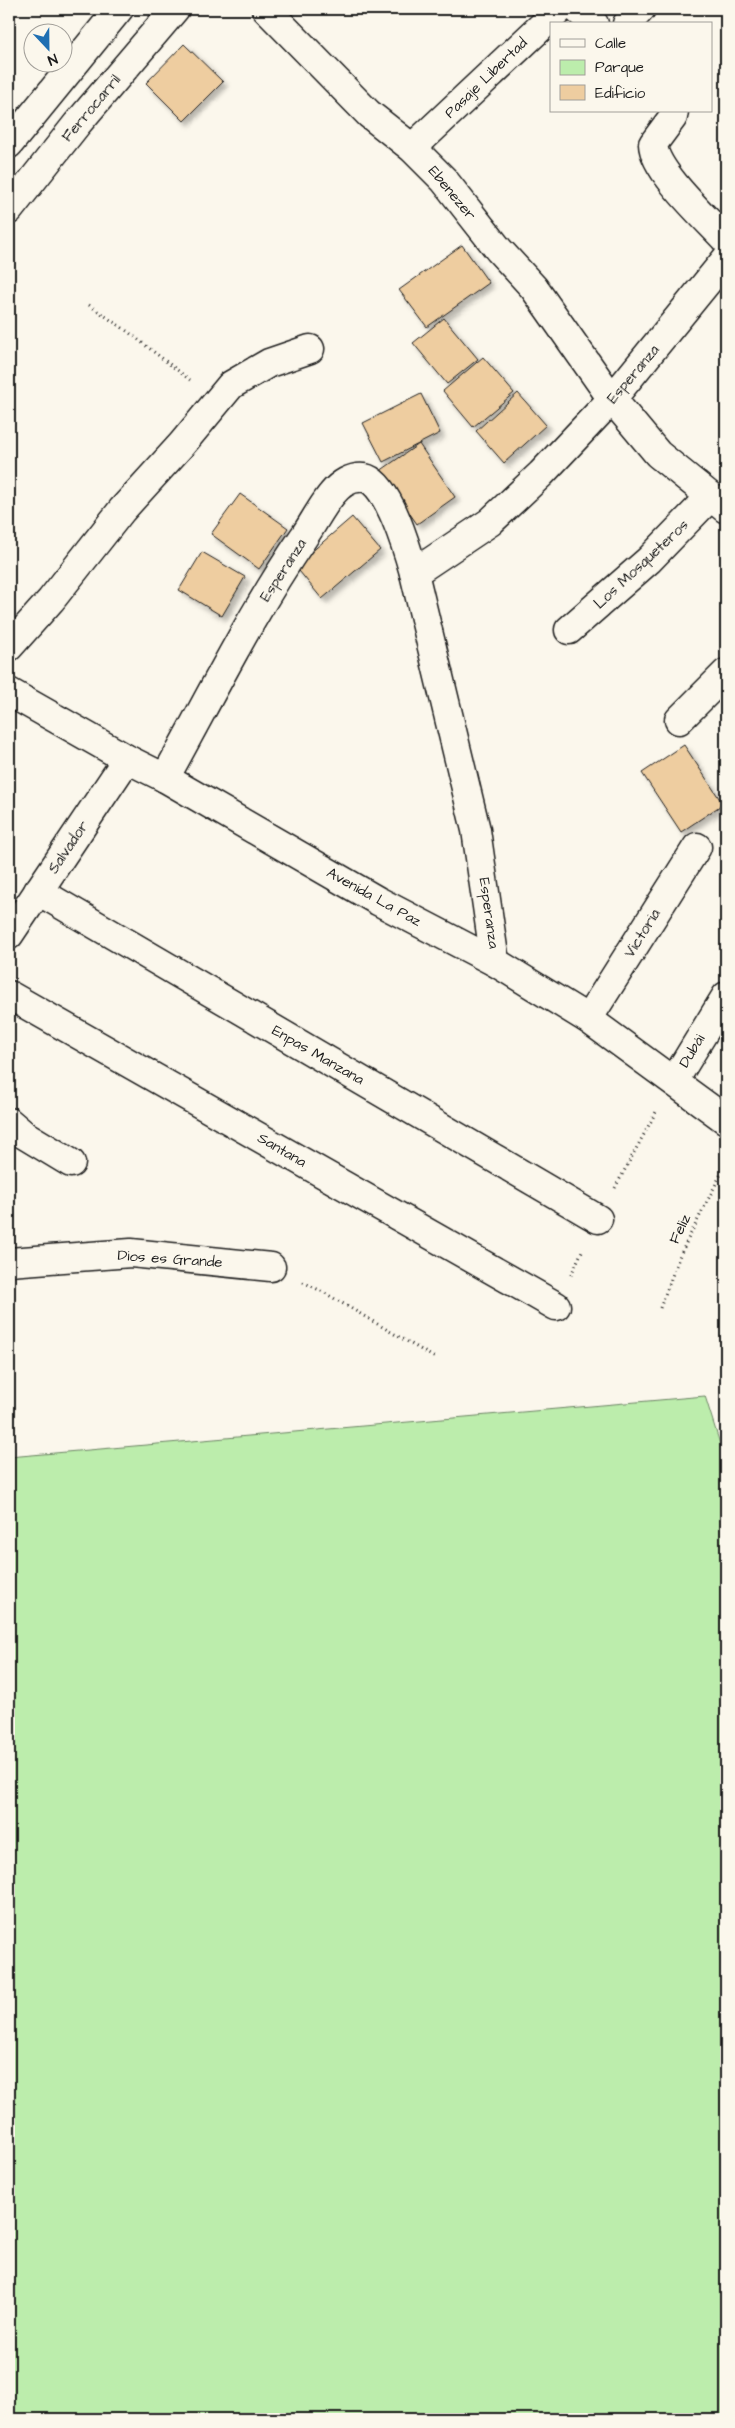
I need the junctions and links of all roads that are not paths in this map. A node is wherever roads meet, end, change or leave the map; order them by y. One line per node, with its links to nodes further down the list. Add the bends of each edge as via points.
1 (119, 9): 10 (street)
2 (176, 9): 12 (street, Ferrocarril, via 76,124)
3 (266, 9): 11 (street, Ebenezer, via 369,114)
4 (560, 9): 11 (street, Pasaje Libertad)
5 (577, 9): 7 (street)
6 (641, 9): 8 (street)
7 (592, 22)
8 (629, 22)
9 (674, 112): 13 (street, via 653,144 656,160)
10 (9, 144)
11 (412, 148): 16 (street, Ebenezer, via 444,180 499,250 534,288)
12 (9, 210)
13 (726, 240)
14 (726, 259): 16 (street, Esperanza)
15 (310, 349): 20 (street, via 269,363 231,385)
16 (612, 399): 17 (street, Ebenezer, via 658,454); 18 (street, Esperanza, via 490,522)
17 (718, 503): 19 (street, Los Mosqueteros)
18 (414, 573): 25 (street, Esperanza, via 406,542 375,482 354,478 343,484 332,494 272,583); 29 (street, Esperanza, via 476,830)
19 (569, 630)
20 (9, 647)
21 (726, 673): 23 (street)
22 (9, 692): 24 (street, Avenida La Paz)
23 (679, 720)
24 (127, 759): 25 (street, Avenida La Paz); 27 (street, Salvador)
25 (166, 778): 29 (street, Avenida La Paz, via 378,901)
26 (697, 847): 32 (street, Victoria)
27 (38, 890): 28 (street, Salvador); 37 (street, Enpas Manzana)
28 (9, 935)
29 (495, 962): 32 (street, Avenida La Paz)
30 (9, 995): 40 (street, Santana)
31 (726, 996): 33 (street, Dubái)
32 (588, 1019): 33 (street, Avenida La Paz)
33 (674, 1081): 34 (street, Avenida La Paz)
34 (725, 1116)
35 (9, 1122): 36 (street)
36 (71, 1163)
37 (598, 1219)
38 (9, 1262): 39 (street, Dios es Grande, via 131,1253)
39 (270, 1267)
40 (556, 1306)

